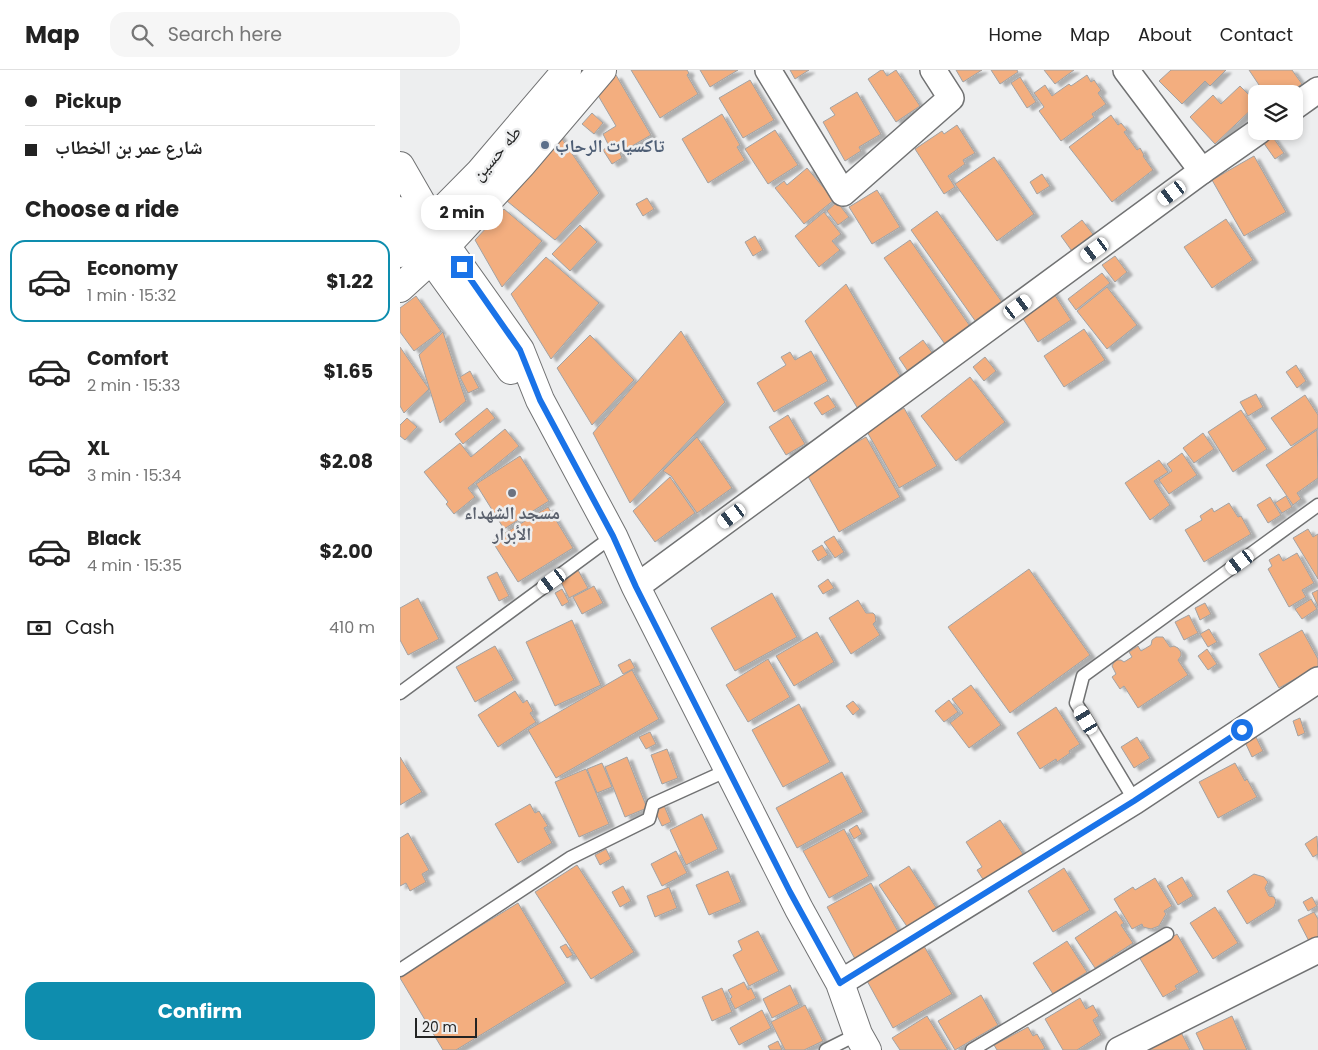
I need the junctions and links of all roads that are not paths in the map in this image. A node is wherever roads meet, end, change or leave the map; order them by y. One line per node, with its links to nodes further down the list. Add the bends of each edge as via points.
1 (566, 70): 12 (main road, طه حسين)
2 (602, 70): 12 (main road, via 522,164)
3 (768, 70): 4 (street, via 843,193 951,98)
4 (933, 70)
5 (1126, 70): 10 (street)
6 (1318, 90): 7 (street)
7 (1303, 101)
8 (1248, 139): 10 (street)
9 (400, 166): 12 (main road)
10 (1202, 171): 16 (street)
11 (400, 211): 12 (main road)
12 (425, 243): 13 (main road, طه حسين); 15 (main road, via 515,376 540,400)
13 (400, 288)
14 (1318, 505): 20 (lane, via 1083,676 1076,704)
15 (613, 536): 16 (main road); 18 (lane)
16 (636, 587): 19 (main road)
17 (1318, 680): 20 (street)
18 (400, 693)
19 (728, 770): 23 (lane, via 652,804 648,819 570,858); 24 (main road)
20 (1134, 801): 24 (street)
21 (1167, 934): 27 (lane)
22 (1318, 950): 28 (street)
23 (400, 970)
24 (840, 983): 25 (main road)
25 (862, 1042): 26 (lane)
26 (826, 1050)
27 (972, 1050)
28 (1119, 1050)

